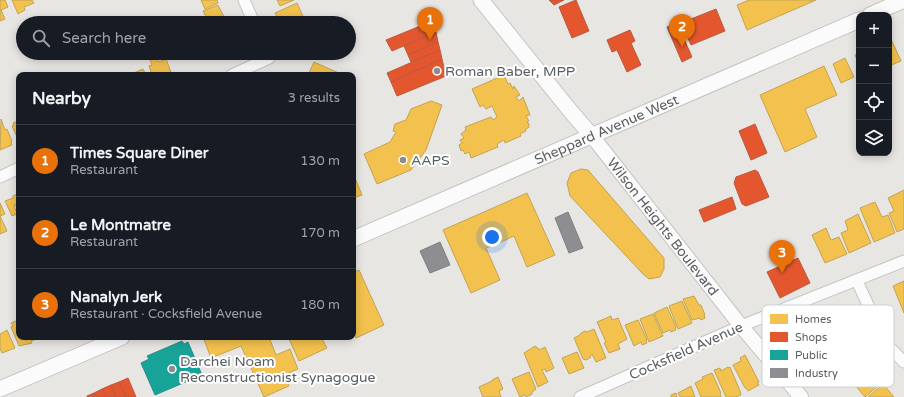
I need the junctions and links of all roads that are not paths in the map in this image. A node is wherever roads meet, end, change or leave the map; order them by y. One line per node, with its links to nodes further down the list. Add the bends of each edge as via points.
1 (244, 0): 5 (street)
2 (481, 0): 9 (main road, Wilson Heights Boulevard)
3 (904, 0): 4 (main road)
4 (877, 12)
5 (251, 16)
6 (856, 21): 9 (main road, Sheppard Avenue West)
7 (259, 60): 8 (street)
8 (237, 72)
9 (592, 136): 12 (main road, Sheppard Avenue West); 18 (street, Wilson Heights Boulevard)
10 (16, 169): 11 (street)
11 (0, 176)
12 (356, 238)
13 (904, 261): 14 (street, Cocksfield Avenue)
14 (857, 281): 15 (street, Cocksfield Avenue); 16 (street)
15 (795, 305)
16 (868, 305)
17 (762, 318): 18 (street, Cocksfield Avenue)
18 (741, 326): 20 (street, Wilson Heights Boulevard); 27 (street, Cocksfield Avenue)
19 (115, 340): 24 (main road)
20 (762, 351)
21 (894, 351): 22 (street)
22 (904, 362)
23 (793, 387): 28 (street, Wilson Heights Boulevard)
24 (0, 389)
25 (0, 394): 26 (street)
26 (3, 397)
27 (580, 397)
28 (801, 397)

